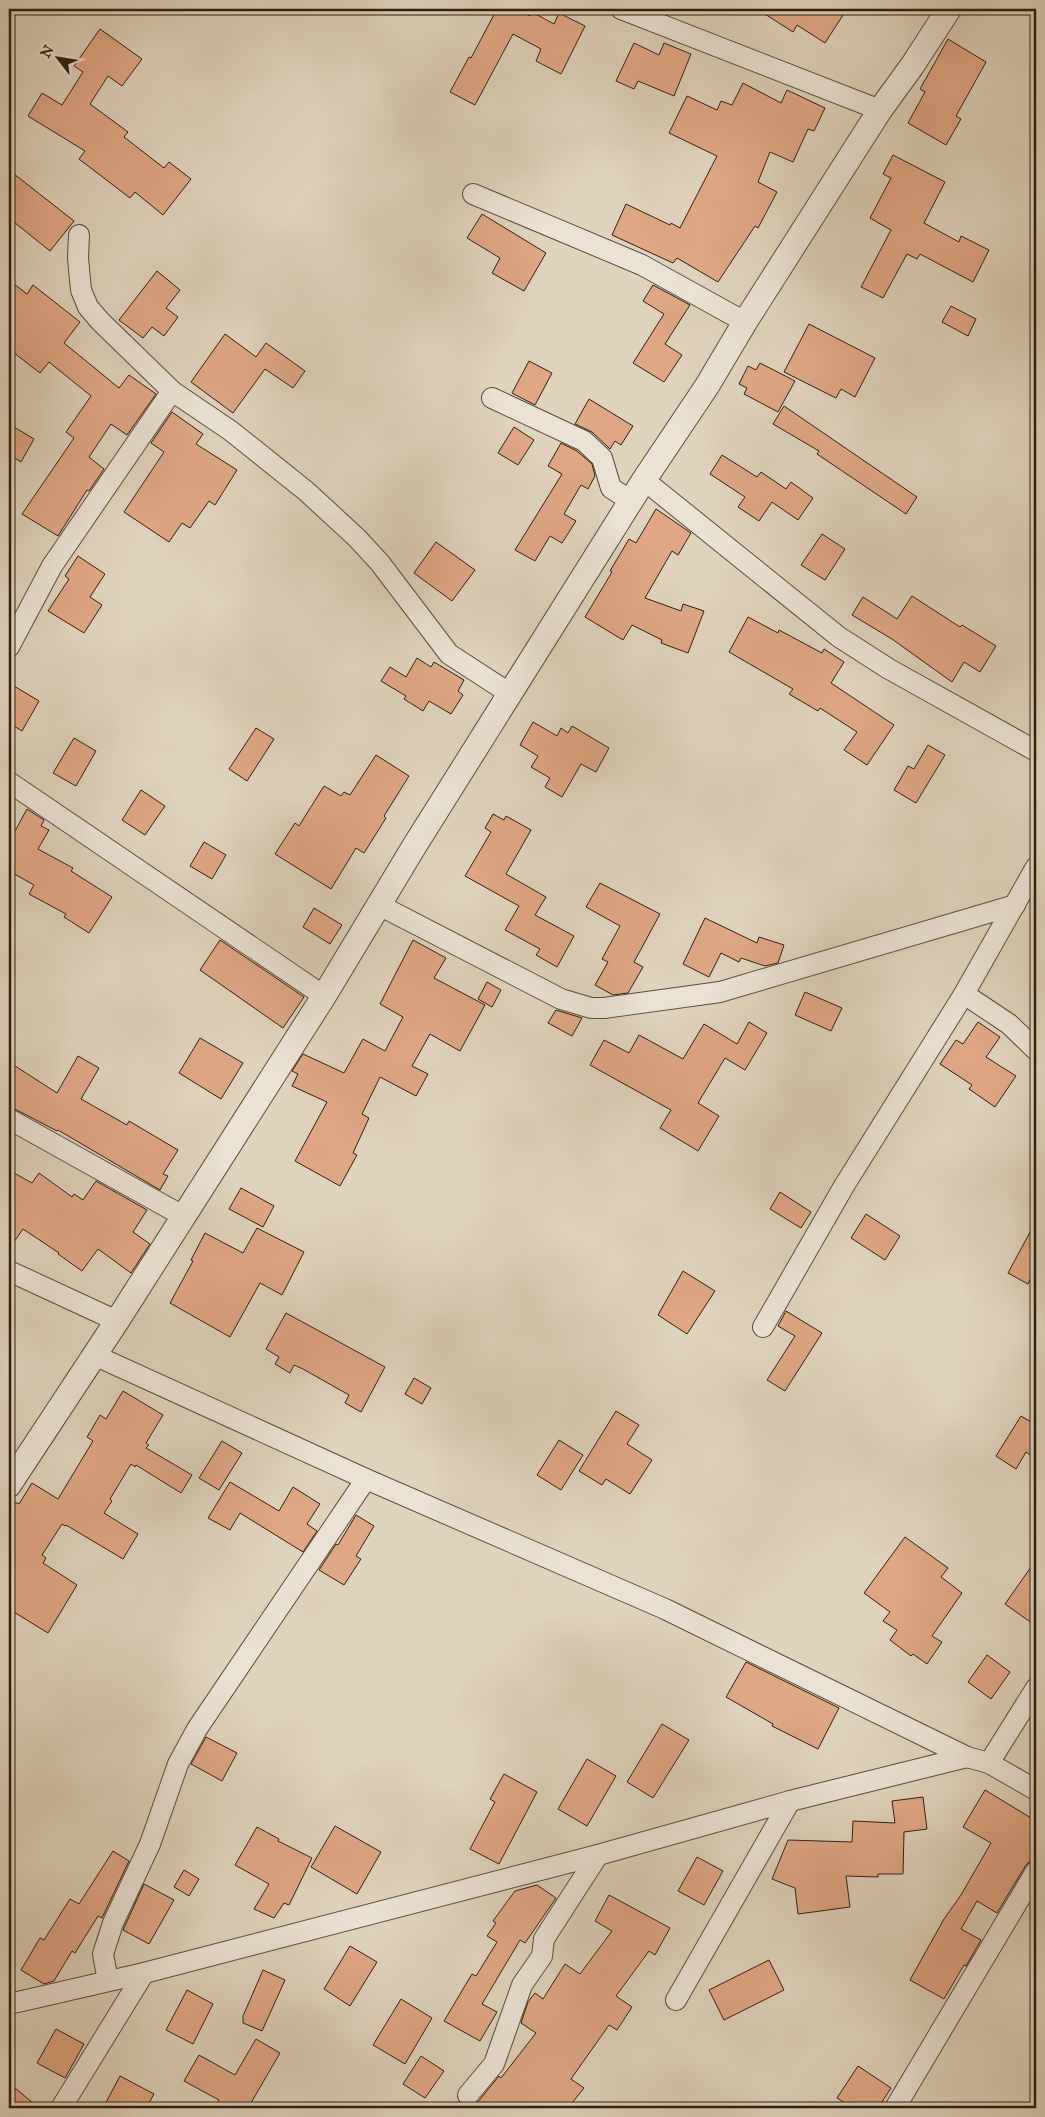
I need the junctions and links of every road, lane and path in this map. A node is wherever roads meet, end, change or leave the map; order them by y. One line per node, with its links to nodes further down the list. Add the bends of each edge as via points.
1 (621, 9): 3 (street)
2 (949, 9): 3 (street)
3 (880, 110): 6 (street)
4 (473, 194): 6 (street, via 642,265)
5 (79, 235): 7 (street, via 81,290 88,307)
6 (745, 322): 9 (street)
7 (172, 391): 11 (street, via 52,566); 12 (street, via 231,431 306,491 380,563 448,654)
8 (492, 398): 10 (street, via 597,450 611,488)
9 (644, 480): 10 (street); 13 (street, via 838,637)
10 (631, 501): 12 (street)
11 (9, 647)
12 (509, 694): 16 (street)
13 (1036, 751)
14 (9, 782): 18 (street)
15 (1036, 867): 17 (street)
16 (379, 905): 17 (street, via 561,999 591,1008 720,992); 18 (street)
17 (1014, 905): 19 (street)
18 (319, 993): 22 (street)
19 (964, 994): 20 (street, via 1009,1024); 25 (street, via 844,1186)
20 (1036, 1050)
21 (9, 1119): 22 (street)
22 (183, 1216): 24 (street)
23 (9, 1270): 24 (street)
24 (117, 1321): 26 (street)
25 (763, 1327)
26 (94, 1355): 27 (street); 28 (street)
27 (366, 1479): 30 (street, via 665,1609); 37 (street, via 196,1729 178,1764 150,1844 103,1954)
28 (9, 1485)
29 (1036, 1688): 31 (street)
30 (967, 1757): 31 (street); 33 (street)
31 (989, 1763): 32 (street)
32 (1036, 1790)
33 (790, 1801): 34 (street); 38 (street)
34 (598, 1855): 36 (street); 40 (street, via 544,1939 542,1956 522,1985 494,2064)
35 (1036, 1871): 42 (street)
36 (144, 1973): 37 (street); 41 (street)
37 (108, 1981): 39 (street)
38 (676, 2000)
39 (9, 2004)
40 (468, 2095)
41 (61, 2108)
42 (895, 2108)

